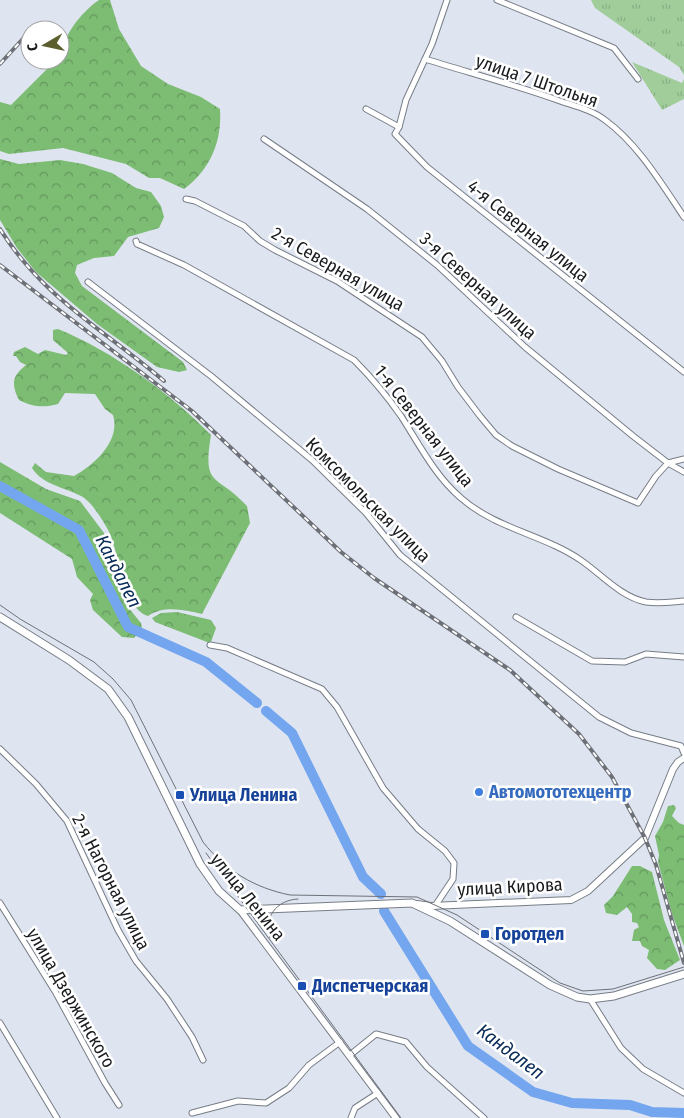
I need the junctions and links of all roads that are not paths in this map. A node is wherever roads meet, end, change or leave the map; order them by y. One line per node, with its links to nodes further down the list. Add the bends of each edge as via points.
1 (447, 0): 3 (street)
2 (497, 0): 4 (street, via 614,48)
3 (426, 59): 6 (street, via 406,100); 9 (street, улица 7 Штольня, via 592,112 625,139 655,174)
4 (638, 80)
5 (366, 109): 6 (street)
6 (399, 127): 12 (street, 4-я Северная улица, via 395,134 427,167)
7 (264, 139): 14 (street, 3-я Северная улица, via 404,238 525,347)
8 (186, 199): 14 (street, 2-я Северная улица, via 244,226 275,250 337,280 422,337 442,360 480,416 496,435 512,446 638,503)
9 (684, 217)
10 (136, 241): 16 (street, 1-я Северная улица, via 354,360 400,414 436,470 461,498 488,516 581,560 622,592 645,602)
11 (88, 282): 22 (street, Комсомольская улица, via 211,376 318,464 366,513 400,555 599,717 632,733 682,746)
12 (684, 372)
13 (684, 459): 14 (street)
14 (668, 463): 15 (street, 3-я Северная улица)
15 (684, 472)
16 (684, 601)
17 (0, 617): 27 (main road, улица Ленина, via 70,660 108,688 128,718 200,864 219,891)
18 (516, 617): 20 (street, via 592,662 624,662 646,654)
19 (210, 645): 26 (street, via 226,648 322,689 337,707 383,788 418,829 445,851 454,863 453,879)
20 (684, 657)
21 (0, 749): 33 (street, 2-я Нагорная улица, via 36,784 67,821 118,930 136,961 192,1037)
22 (684, 753)
23 (684, 758): 26 (street, улица Кирова, via 673,769 645,838 588,891 571,900)
24 (0, 903): 36 (street, улица Дзержинского, via 56,993)
25 (412, 903): 26 (street, улица Кирова); 27 (main road, улица Кирова); 29 (main road, улица Кирова, via 450,921 550,985 578,997)
26 (435, 906)
27 (240, 910): 31 (street, улица Ленина)
28 (684, 974): 29 (main road, улица Кирова, via 614,996)
29 (590, 998): 35 (street, via 621,1048 643,1069)
30 (0, 1023): 38 (street)
31 (340, 1042): 32 (street, улица Ленина); 37 (street, via 309,1065 289,1088 266,1103 238,1101)
32 (350, 1055): 34 (street, улица Ленина); 41 (street, via 376,1034 406,1042 427,1067)
33 (203, 1060)
34 (378, 1092): 39 (street, via 354,1108); 40 (street, улица Ленина)
35 (684, 1093)
36 (119, 1106)
37 (192, 1113)
38 (57, 1118)
39 (352, 1118)
40 (396, 1118)
41 (484, 1118)

